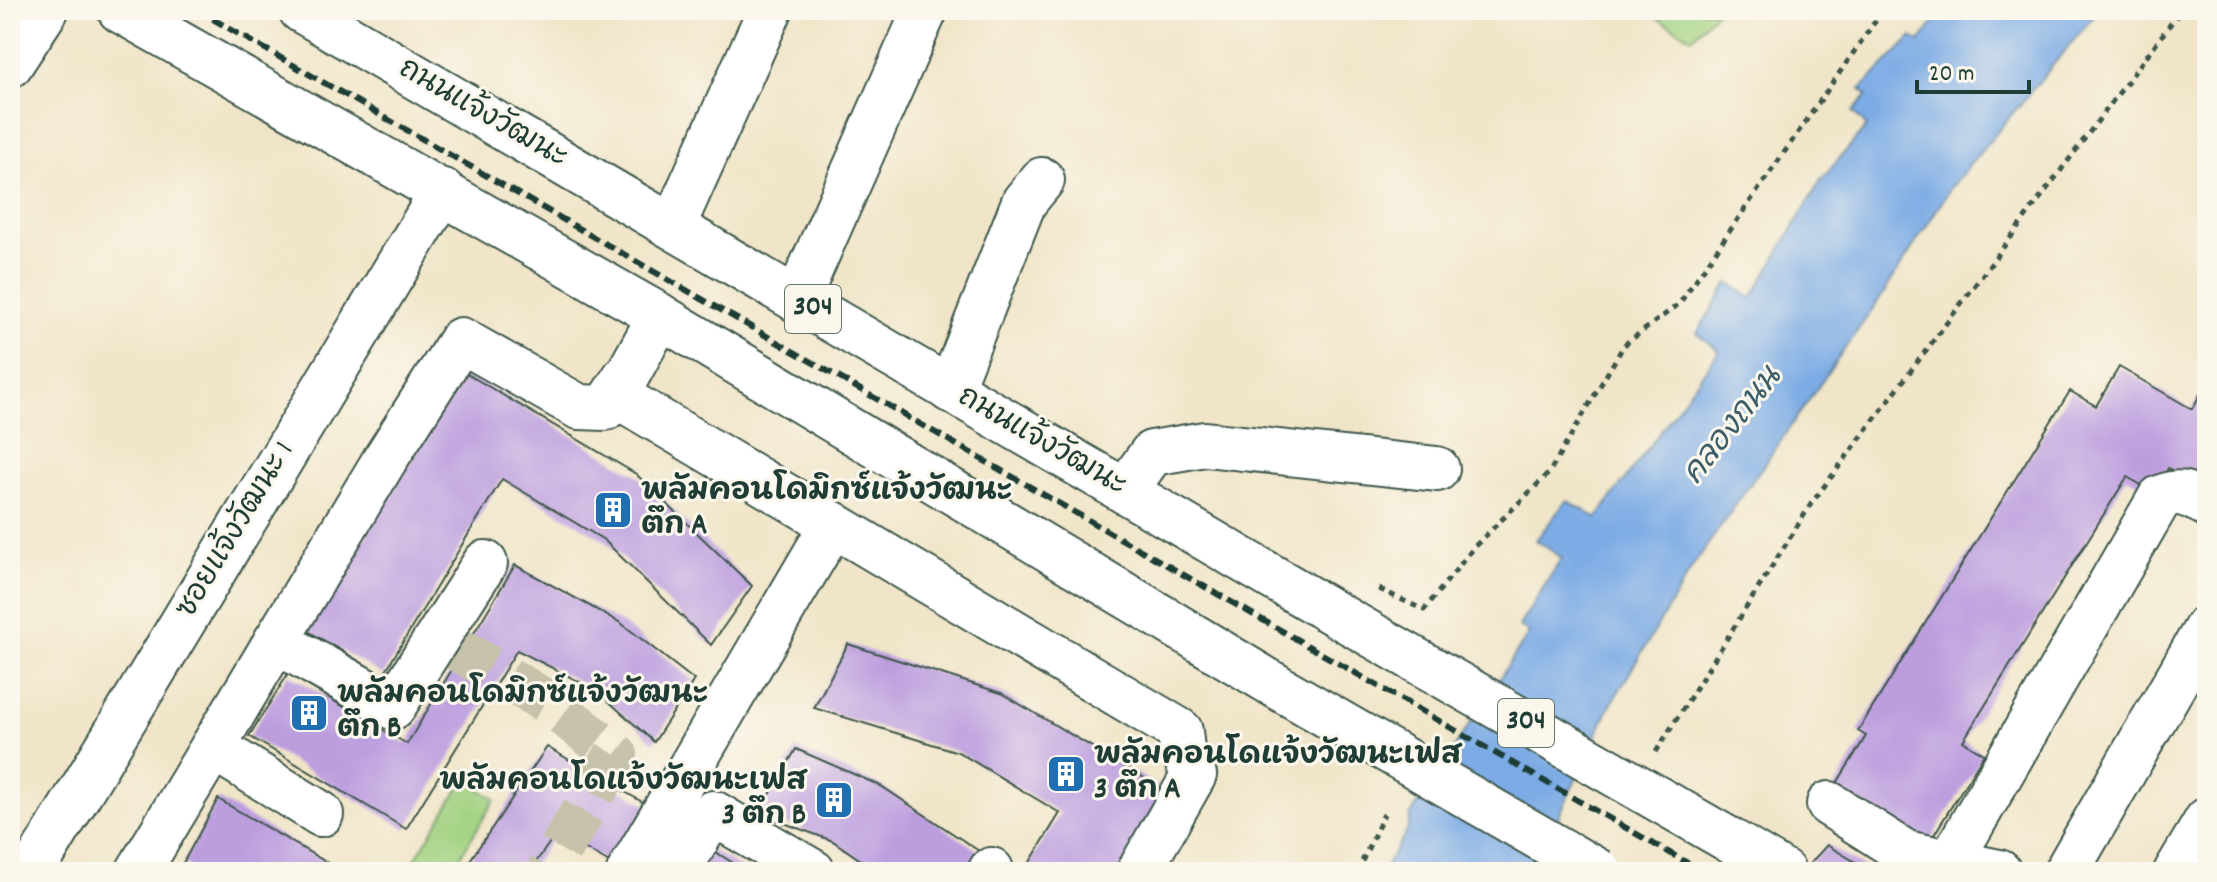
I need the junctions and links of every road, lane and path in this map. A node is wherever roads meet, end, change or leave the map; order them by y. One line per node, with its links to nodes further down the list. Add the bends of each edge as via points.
1 (46, 10): 8 (main road)
2 (120, 10): 10 (main road)
3 (301, 10): 11 (main road, ถนนแจ้งวัฒนะ / 304)
4 (770, 10): 11 (main road)
5 (925, 10): 12 (main road)
6 (1883, 10): 21 (path, via 1679,304 1624,345 1549,473 1475,546 1424,610)
7 (2181, 10): 25 (path, via 1811,504)
8 (10, 65)
9 (1042, 180): 15 (main road, via 1024,202)
10 (443, 191): 13 (main road); 32 (main road, ซอยแจ้งวัฒนะ 1)
11 (673, 226): 12 (main road, ถนนแจ้งวัฒนะ / 304)
12 (797, 300): 15 (main road, ถนนแจ้งวัฒนะ / 304)
13 (660, 316): 14 (main road); 38 (main road, bridge, via 1283,690)
14 (625, 377): 19 (main road, via 621,396 636,409); 23 (main road, via 605,408 579,407 461,340)
15 (950, 390): 17 (main road, ถนนแจ้งวัฒนะ / 304)
16 (1437, 469): 17 (main road, via 1205,444 1152,453)
17 (1125, 491): 39 (main road, ถนนแจ้งวัฒนะ / 304, bridge)
18 (2207, 504): 30 (main road, via 2173,492 2160,498)
19 (833, 524): 33 (main road); 36 (main road, via 1180,731 1194,775)
20 (485, 563): 23 (main road, via 444,641 393,707)
21 (1374, 586)
22 (2207, 627): 41 (main road)
23 (276, 641): 24 (main road)
24 (213, 747): 27 (main road); 31 (main road)
25 (1655, 754)
26 (1829, 804): 30 (main road, via 1906,853)
27 (321, 814)
28 (1384, 814): 37 (path)
29 (2207, 820): 42 (main road)
30 (1950, 862): 40 (main road)
31 (141, 871)
32 (32, 872)
33 (629, 872)
34 (677, 872): 35 (main road, via 713,813)
35 (813, 872)
36 (1139, 872)
37 (1357, 872)
38 (1599, 872)
39 (1783, 872)
40 (1999, 872)
41 (2066, 872)
42 (2176, 872)

